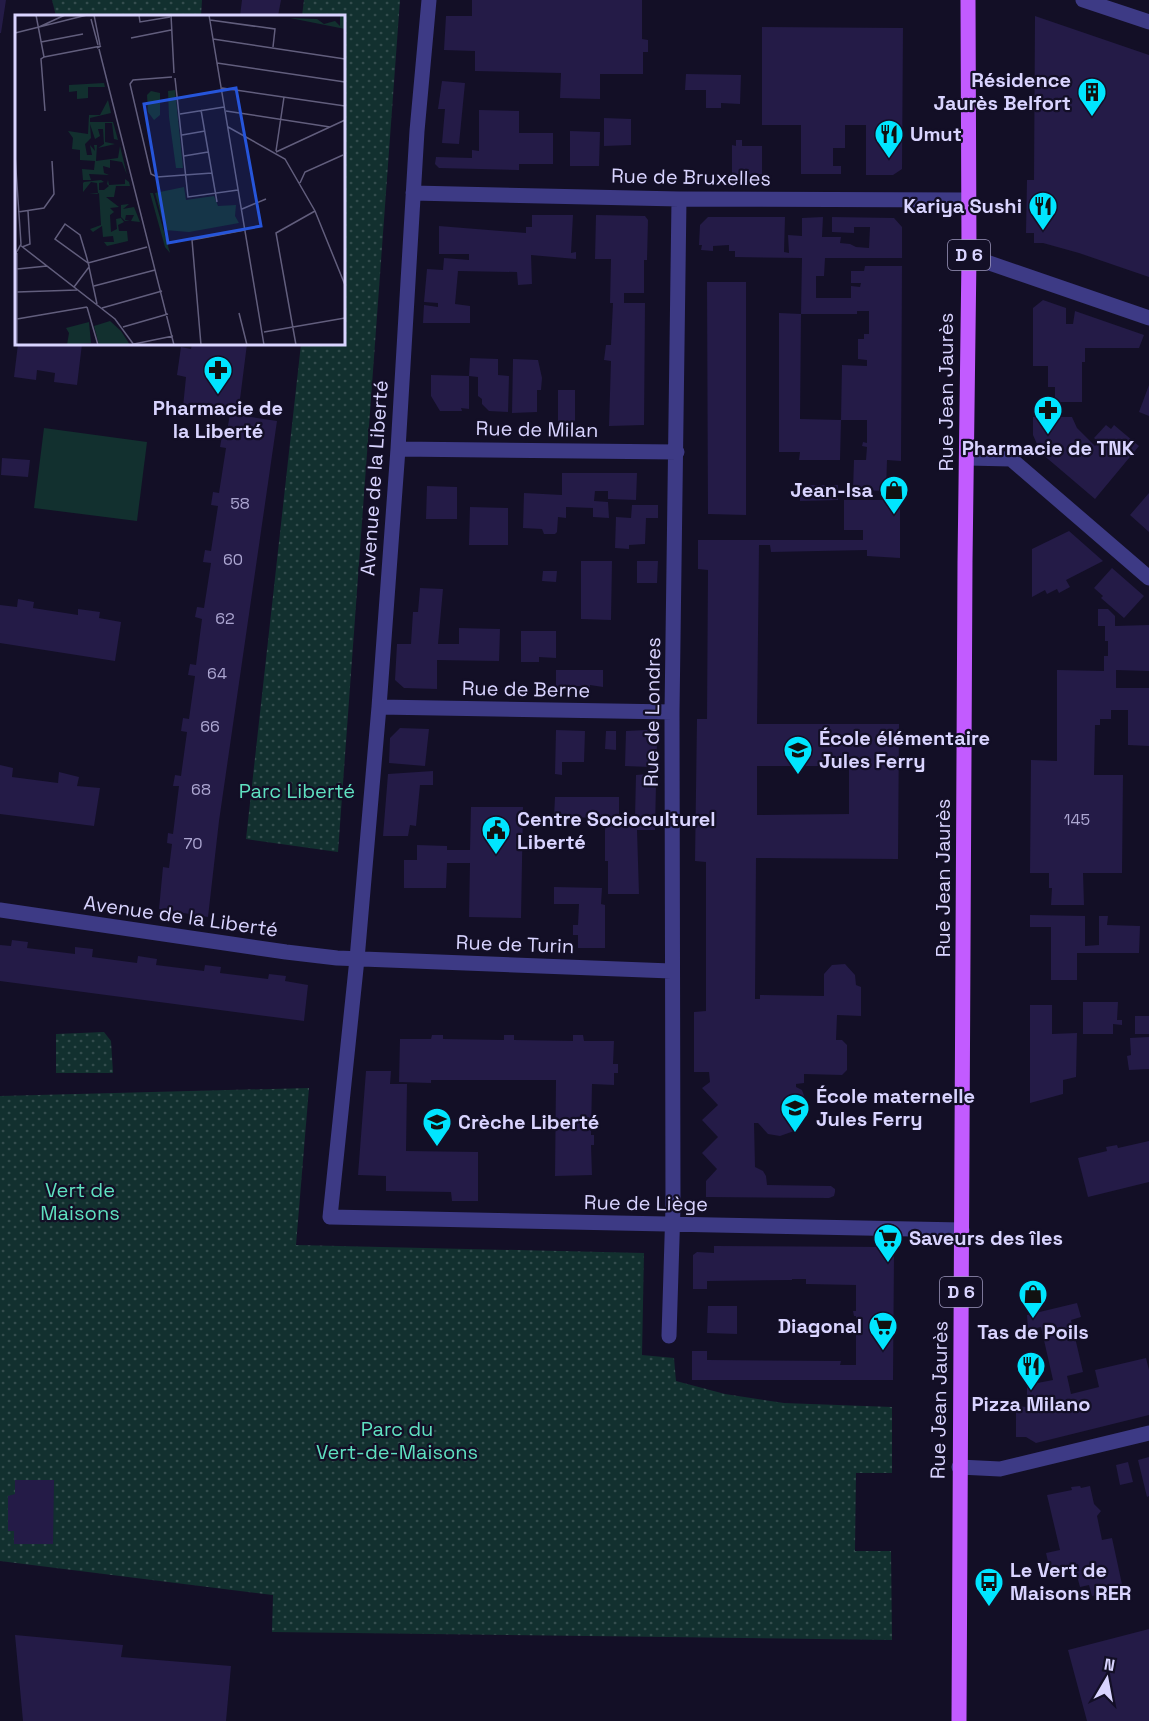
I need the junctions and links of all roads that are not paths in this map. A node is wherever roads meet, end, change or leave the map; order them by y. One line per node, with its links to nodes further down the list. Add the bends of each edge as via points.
1 (429, 0): 5 (street, Avenue de la Liberté)
2 (968, 0): 7 (main road, Rue Jean Jaurès / D 6)
3 (1083, 0): 4 (street)
4 (1149, 22)
5 (412, 193): 6 (street, Rue de Bruxelles); 10 (street, Avenue de la Liberté)
6 (680, 199): 7 (street, Rue de Bruxelles); 11 (street, Rue de Londres)
7 (968, 200): 8 (main road, Rue Jean Jaurès / D 6)
8 (969, 256): 9 (street); 12 (main road, Rue Jean Jaurès / D 6)
9 (1149, 318)
10 (398, 449): 11 (street, Rue de Milan); 14 (street, Avenue de la Liberté)
11 (677, 452): 15 (street, Rue de Londres)
12 (967, 458): 13 (street, via 1011,459); 21 (main road, Rue Jean Jaurès / D 6)
13 (1149, 578)
14 (379, 707): 15 (street, Rue de Berne); 17 (street, Avenue de la Liberté)
15 (672, 712): 18 (street, Rue de Londres)
16 (0, 910): 17 (street, Avenue de la Liberté, via 286,952)
17 (357, 958): 18 (street, Rue de Turin); 19 (street, Avenue de la Liberté)
18 (671, 971): 20 (street, Rue de Londres)
19 (330, 1217): 20 (street, Rue de Liège)
20 (673, 1225): 21 (street, Rue de Liège); 22 (street, Rue de Londres)
21 (962, 1230): 24 (main road, Rue Jean Jaurès / D 6)
22 (669, 1336)
23 (1149, 1433): 24 (street, via 1000,1469)
24 (959, 1467): 25 (main road, Rue Jean Jaurès / D 6)
25 (959, 1721)

